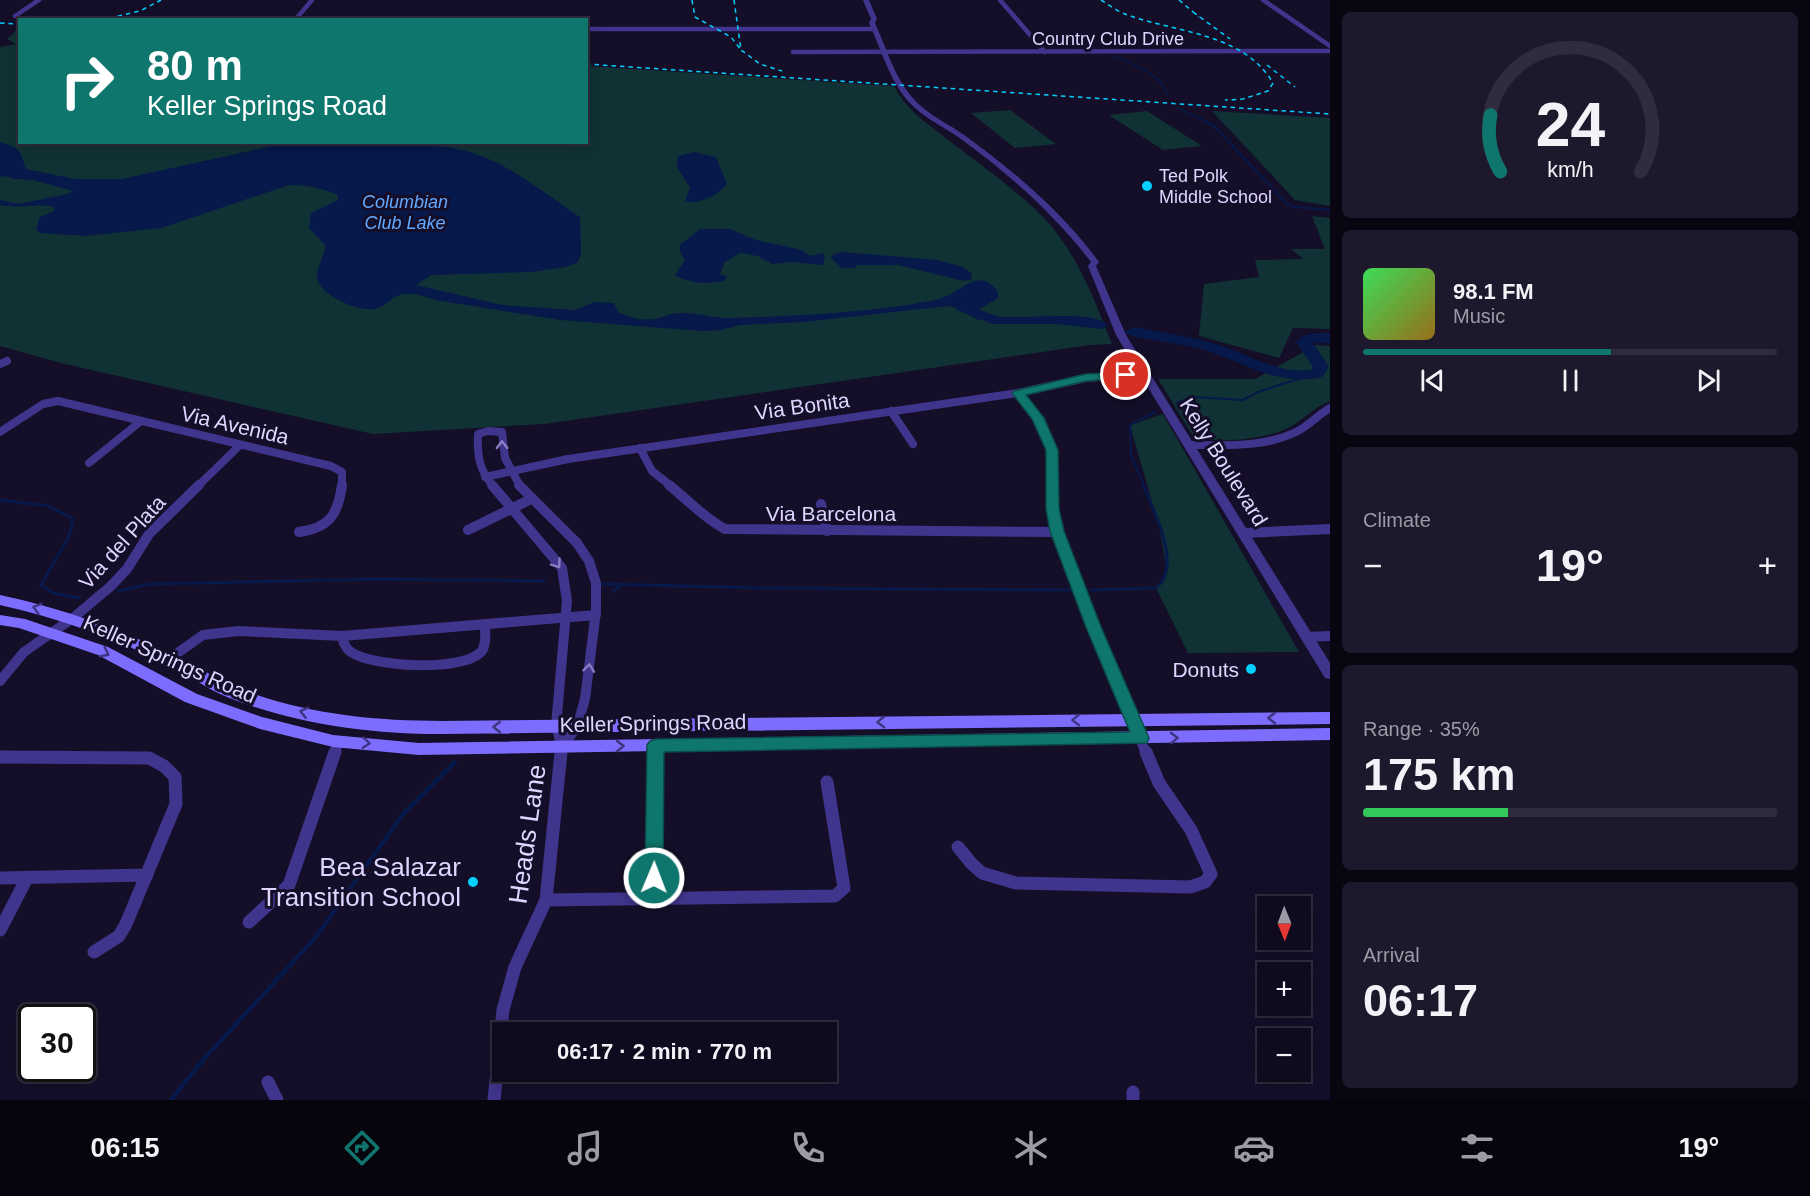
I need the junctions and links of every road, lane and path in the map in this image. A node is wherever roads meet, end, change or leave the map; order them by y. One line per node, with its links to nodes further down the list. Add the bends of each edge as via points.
1 (39, 0): 6 (street)
2 (312, 0): 7 (street)
3 (1000, 0): 13 (street)
4 (1263, 0): 10 (street)
5 (867, 2): 8 (street, Kelly Boulevard); 8 (street, Kelly Boulevard, via 859,3)
6 (15, 16)
7 (297, 18)
8 (874, 26): 9 (street); 14 (street, Kelly Boulevard)
9 (588, 29)
10 (1330, 46)
11 (1330, 51): 13 (street, Country Club Drive)
12 (793, 52): 14 (street, Country Club Drive)
13 (1044, 52): 14 (street, Country Club Drive)
14 (886, 53): 23 (street, Kelly Boulevard, via 907,95 1006,174 1054,219 1092,266 1121,335)
15 (1126, 375): 16 (street, Via Bonita, via 1086,378)
16 (1018, 393): 18 (street, Via Bonita); 34 (street, via 1038,418 1052,450 1052,509)
17 (1330, 408): 23 (street, via 1306,427 1281,438 1246,444)
18 (891, 411): 21 (street); 24 (street, Via Bonita)
19 (141, 422): 20 (street, Via Avenida, via 58,401 37,407); 22 (street, Via Avenida); 25 (street)
20 (0, 432)
21 (913, 444)
22 (240, 445): 35 (street, Via Avenida, via 342,472 343,481 330,520 322,528); 40 (street, Via del Plata, via 149,534 111,586)
23 (1190, 445): 36 (street, Kelly Boulevard)
24 (640, 448): 26 (street, Via Bonita); 33 (street, Via Barcelona, via 652,471 717,526 738,531)
25 (89, 464)
26 (508, 471): 27 (street, Via Bonita); 27 (street, one-way to 27, via 502,432 488,431 478,434 476,439 477,457); 28 (street)
27 (485, 477): 30 (street)
28 (529, 500): 30 (street); 38 (street, via 565,530 590,564 596,582)
29 (821, 504): 33 (street)
30 (510, 510): 32 (street); 39 (street, one-way to 39, via 562,568)
31 (1330, 529): 36 (street)
32 (468, 530)
33 (827, 531): 34 (street, Via Barcelona)
34 (1057, 531): 51 (street)
35 (299, 532)
36 (1244, 533): 46 (street, Kelly Boulevard)
37 (0, 600): 40 (main road, Keller Springs Road, one-way to 37)
38 (596, 615): 39 (street); 53 (street, one-way to 38)
39 (566, 616): 42 (street); 54 (street)
40 (73, 618): 43 (street, Via del Plata); 47 (main road, Keller Springs Road)
41 (0, 620): 43 (main road, Keller Springs Road)
42 (485, 625): 44 (street); 44 (street, via 482,652 451,664 367,657 352,653 343,645)
43 (50, 633): 49 (street, Via del Plata, via 24,652); 57 (main road, Keller Springs Road, one-way to 57, via 103,651 222,711)
44 (342, 636): 47 (street, via 238,631 202,635)
45 (1330, 636): 46 (street)
46 (1307, 638): 48 (street, Kelly Boulevard)
47 (170, 658): 54 (main road, Keller Springs Road, one-way to 47, via 378,726 341,721 235,694 203,680)
48 (1330, 674)
49 (0, 681)
50 (1330, 718): 51 (main road, Keller Springs Road, one-way to 51)
51 (1134, 720): 52 (main road, Keller Springs Road, one-way to 52); 56 (street)
52 (853, 723): 53 (main road, Keller Springs Road); 58 (main road)
53 (578, 725): 54 (main road, Keller Springs Road); 60 (street)
54 (556, 726): 60 (street)
55 (1330, 734): 56 (main road, Keller Springs Road, one-way to 55)
56 (1141, 738): 58 (main road, Keller Springs Road); 63 (street, via 1159,783 1191,830 1205,859 1211,874 1205,882 1190,887 1016,884 991,879 972,867)
57 (339, 741): 60 (main road, Keller Springs Road, one-way to 60, via 418,749); 69 (street, via 289,885)
58 (856, 742): 59 (main road, Keller Springs Road)
59 (656, 745): 60 (main road, Keller Springs Road, one-way to 59); 68 (street)
60 (561, 747): 67 (street, Heads Lane)
61 (0, 757): 64 (street, via 132,757 149,758 164,766 175,777 176,804)
62 (827, 782): 68 (street, via 844,888 835,896)
63 (958, 847)
64 (147, 875): 66 (street); 71 (street, via 119,936)
65 (0, 878): 66 (street)
66 (27, 878): 70 (street)
67 (546, 900): 68 (street); 74 (street, Heads Lane, via 515,967 503,1010)
68 (654, 900)
69 (249, 922)
70 (0, 930)
71 (94, 952)
72 (268, 1082): 73 (street)
73 (277, 1100)
74 (494, 1100)

